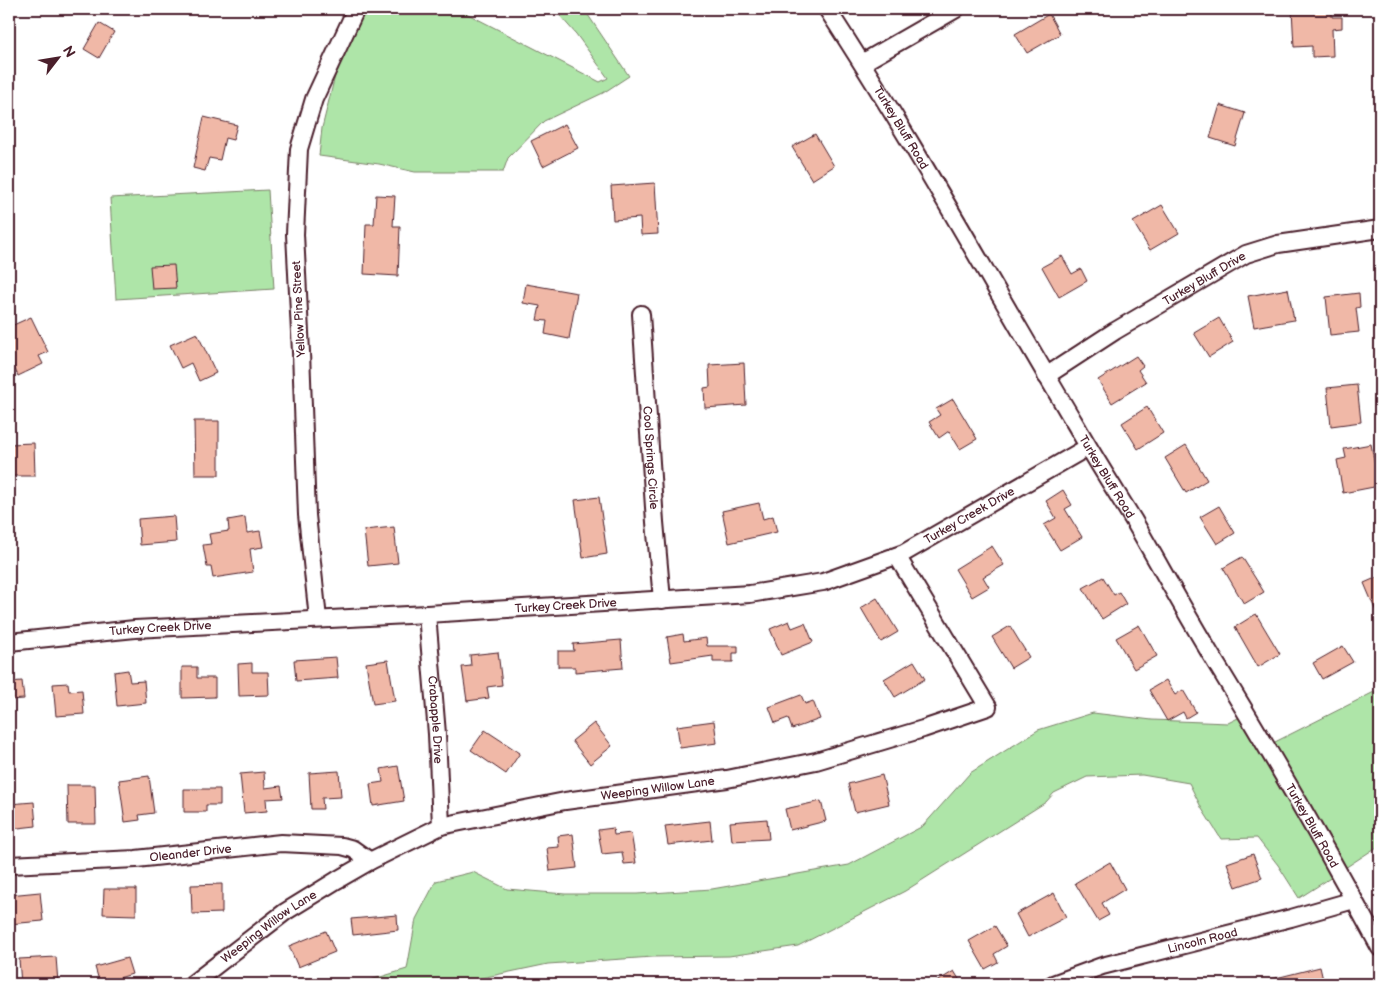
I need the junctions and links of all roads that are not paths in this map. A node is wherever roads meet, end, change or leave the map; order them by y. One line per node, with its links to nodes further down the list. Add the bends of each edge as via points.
1 (356, 9): 13 (street, Yellow Pine Street, via 314,99 299,149 294,234 307,515)
2 (827, 9): 4 (street, Turkey Bluff Road)
3 (956, 9): 4 (street)
4 (862, 63): 8 (street, Turkey Bluff Road)
5 (1380, 224): 6 (street)
6 (1380, 229): 8 (street, Turkey Bluff Drive, via 1278,244 1246,254)
7 (641, 314): 11 (street, Cool Springs Circle)
8 (1046, 376): 9 (street, Turkey Bluff Road)
9 (1088, 446): 10 (street, Turkey Creek Drive); 18 (street, Turkey Bluff Road)
10 (897, 556): 11 (street, Turkey Creek Drive, via 823,582 750,594); 15 (street, Weeping Willow Lane, via 988,707 816,761 727,779 565,801)
11 (662, 600): 12 (street, Turkey Creek Drive)
12 (427, 614): 13 (street, Turkey Creek Drive); 15 (street, Crabapple Drive)
13 (318, 620): 14 (street, Turkey Creek Drive, via 135,629)
14 (9, 642)
15 (441, 826): 16 (street, Weeping Willow Lane)
16 (370, 861): 17 (street, Oleander Drive, via 353,849 342,846 281,843 136,859); 20 (street, Weeping Willow Lane, via 285,912)
17 (9, 865)
18 (1354, 900): 19 (street, Turkey Bluff Road); 21 (street, Lincoln Road, via 1102,966)
19 (1380, 948)
20 (192, 984)
21 (1053, 984)

